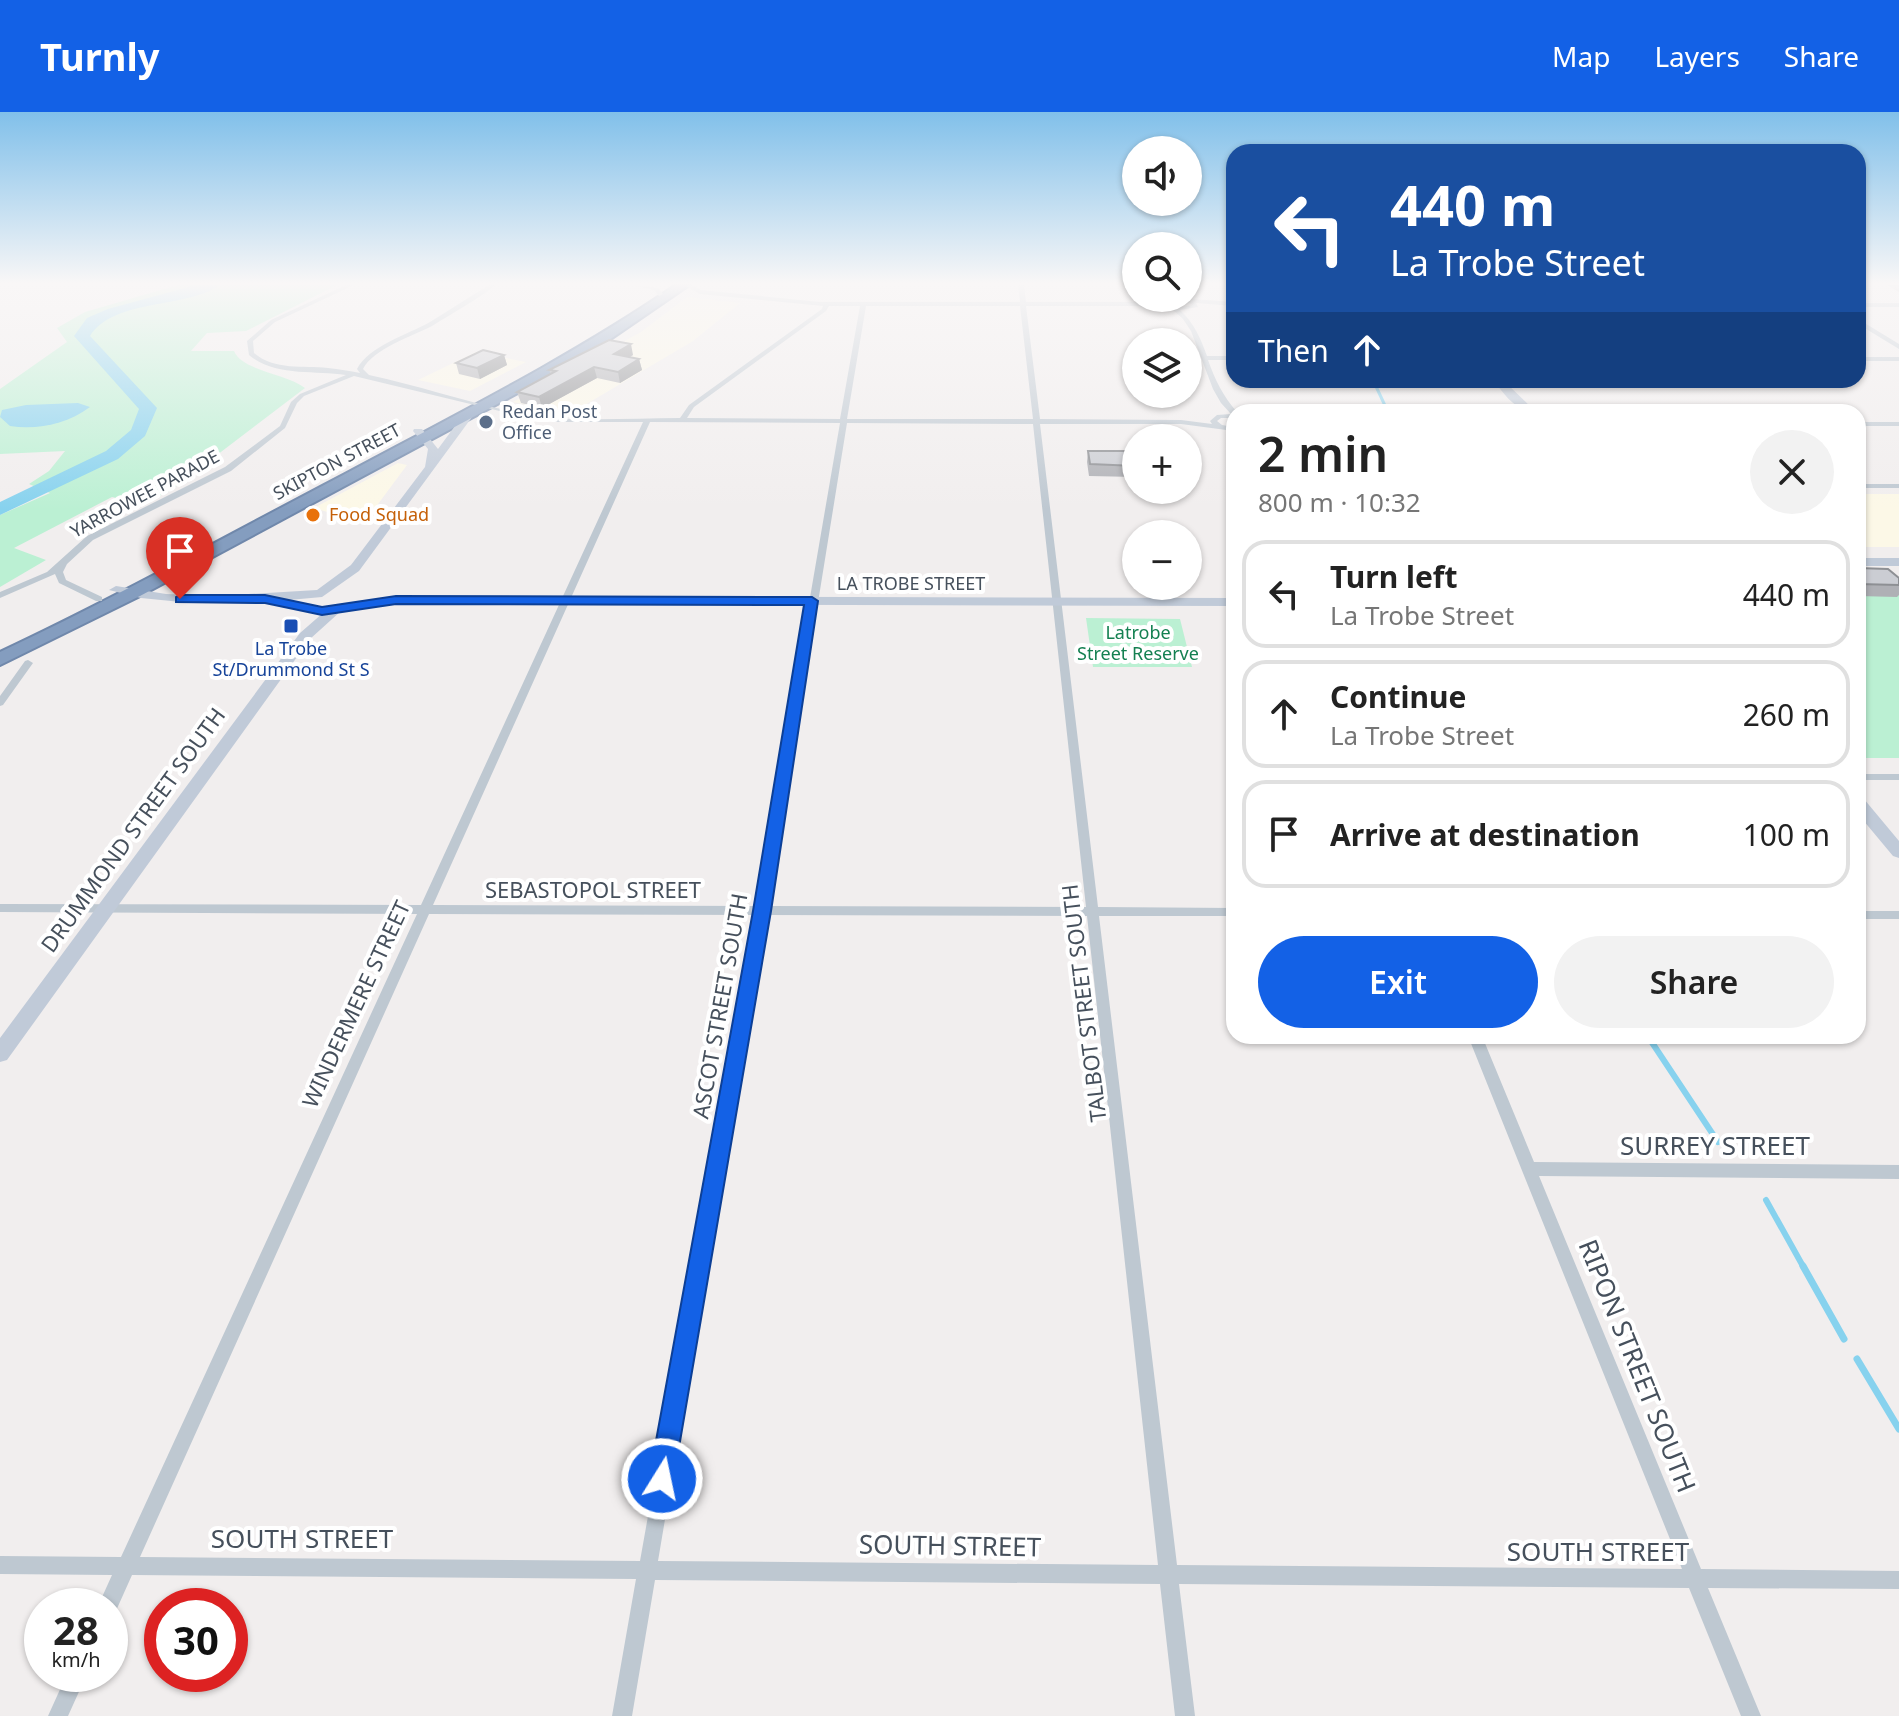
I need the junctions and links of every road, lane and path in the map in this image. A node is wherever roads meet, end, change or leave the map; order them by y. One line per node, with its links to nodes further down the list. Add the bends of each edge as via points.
1 (260, 360): 8 (street)
2 (367, 360): 9 (street, via 360,369)
3 (558, 360): 12 (highway, SKIPTON STREET)
4 (756, 360): 16 (street, via 704,398)
5 (853, 360): 17 (street, ASCOT STREET SOUTH)
6 (1030, 360): 18 (street, TALBOT STREET SOUTH)
7 (1207, 360): 10 (street)
8 (354, 374): 9 (street); 29 (street, YARROWEE PARADE, via 302,395 283,427 233,465 90,538)
9 (368, 378): 12 (street)
10 (1220, 399): 11 (street); 14 (street)
11 (1226, 405)
12 (475, 407): 15 (street, via 558,420); 25 (highway, SKIPTON STREET); 26 (main road)
13 (1226, 415): 14 (street)
14 (1216, 417): 19 (street); 22 (street, via 1214,423)
15 (647, 421): 16 (street); 41 (street, WINDERMERE STREET)
16 (686, 421): 17 (street)
17 (842, 421): 18 (street); 42 (street, ASCOT STREET SOUTH)
18 (1037, 422): 19 (street); 43 (street, TALBOT STREET SOUTH)
19 (1181, 422): 22 (street)
20 (1866, 424): 21 (street)
21 (1899, 424)
22 (1220, 427): 23 (street); 24 (street)
23 (1226, 428)
24 (1226, 433)
25 (421, 435): 26 (main road, via 433,449); 35 (highway, SKIPTON STREET)
26 (429, 465): 32 (main road)
27 (1866, 486): 28 (street)
28 (1899, 486)
29 (63, 562): 33 (street, YARROWEE PARADE, via 59,573); 34 (street, YARROWEE PARADE)
30 (1866, 562): 31 (main road)
31 (1899, 562)
32 (355, 568): 36 (main road); 39 (main road)
33 (65, 583): 34 (street, YARROWEE PARADE); 45 (street, YARROWEE PARADE)
34 (24, 585): 37 (street, YARROWEE PARADE)
35 (124, 592): 38 (main road); 45 (highway, SKIPTON STREET)
36 (351, 592): 39 (main road, LA TROBE STREET, via 338,589); 40 (main road, LA TROBE STREET); 46 (main road, DRUMMOND STREET SOUTH, via 351,601)
37 (0, 595)
38 (180, 599): 39 (main road); 45 (main road)
39 (315, 600): 46 (main road, LA TROBE STREET, via 322,611); 47 (main road, DRUMMOND STREET SOUTH)
40 (396, 600): 41 (main road, LA TROBE STREET); 46 (main road, LA TROBE STREET)
41 (567, 601): 42 (main road, LA TROBE STREET); 58 (street, WINDERMERE STREET)
42 (812, 601): 43 (main road, LA TROBE STREET); 59 (street, ASCOT STREET SOUTH)
43 (1057, 602): 44 (main road, LA TROBE STREET); 60 (street, TALBOT STREET SOUTH)
44 (1226, 602)
45 (101, 603): 48 (highway, SKIPTON STREET); 49 (highway, SKIPTON STREET)
46 (339, 608): 47 (main road, DRUMMOND STREET SOUTH)
47 (305, 636): 57 (main road, DRUMMOND STREET SOUTH)
48 (0, 647)
49 (0, 659)
50 (28, 663): 51 (street)
51 (0, 703)
52 (1866, 777): 53 (street)
53 (1899, 777)
54 (1866, 813): 55 (main road)
55 (1899, 852)
56 (0, 908): 57 (street, SEBASTOPOL STREET)
57 (106, 909): 58 (street, SEBASTOPOL STREET); 65 (main road, DRUMMOND STREET SOUTH)
58 (425, 910): 59 (street, SEBASTOPOL STREET); 69 (street, WINDERMERE STREET)
59 (762, 911): 60 (street, SEBASTOPOL STREET); 70 (street, ASCOT STREET SOUTH)
60 (1093, 912): 61 (street, SEBASTOPOL STREET); 71 (street, TALBOT STREET SOUTH)
61 (1226, 912)
62 (1866, 915): 63 (street)
63 (1899, 915)
64 (1478, 1044): 66 (street, RIPON STREET SOUTH)
65 (0, 1054)
66 (1530, 1169): 67 (street, SURREY STREET); 72 (street, RIPON STREET SOUTH)
67 (1899, 1172)
68 (0, 1565): 69 (street, SOUTH STREET)
69 (126, 1565): 70 (street, SOUTH STREET); 74 (street, WINDERMERE STREET)
70 (647, 1569): 71 (street, SOUTH STREET); 77 (street, ASCOT STREET SOUTH)
71 (1169, 1574): 72 (street, SOUTH STREET); 78 (street, TALBOT STREET SOUTH)
72 (1695, 1578): 73 (street, SOUTH STREET); 79 (street, RIPON STREET SOUTH)
73 (1899, 1580)
74 (116, 1588)
75 (69, 1692): 76 (street)
76 (58, 1716)
77 (622, 1716)
78 (1185, 1716)
79 (1751, 1716)

